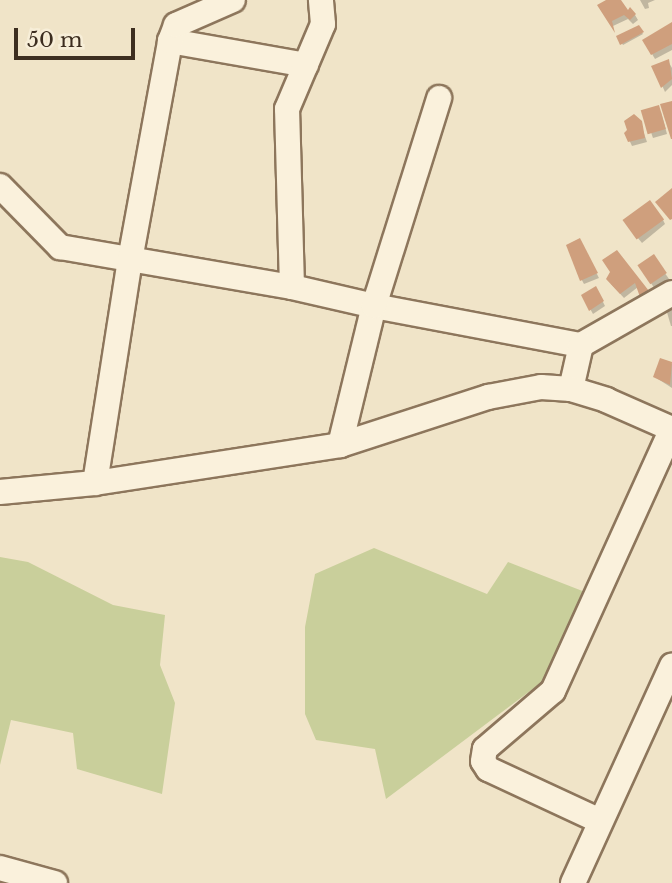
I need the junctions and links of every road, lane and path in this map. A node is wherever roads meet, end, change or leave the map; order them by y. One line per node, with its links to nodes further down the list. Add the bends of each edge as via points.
1 (233, 0): 3 (street, via 176,25)
2 (321, 0): 4 (street, via 323,24)
3 (170, 41): 4 (street); 7 (street)
4 (306, 65): 8 (street, via 287,109)
5 (439, 98): 10 (street)
6 (0, 187): 7 (street, via 60,247)
7 (130, 260): 8 (street); 15 (street)
8 (292, 287): 10 (street)
9 (672, 293): 11 (street)
10 (374, 306): 11 (street); 14 (street)
11 (581, 345): 12 (street)
12 (570, 390): 13 (street, via 606,400); 14 (street, via 541,387 488,397)
13 (672, 429): 18 (street, via 553,691 485,749 483,761 488,769)
14 (340, 445): 15 (street)
15 (95, 483): 16 (street)
16 (0, 492)
17 (672, 666): 18 (street)
18 (600, 821): 21 (street)
19 (0, 868): 20 (street)
20 (55, 883)
21 (572, 883)

